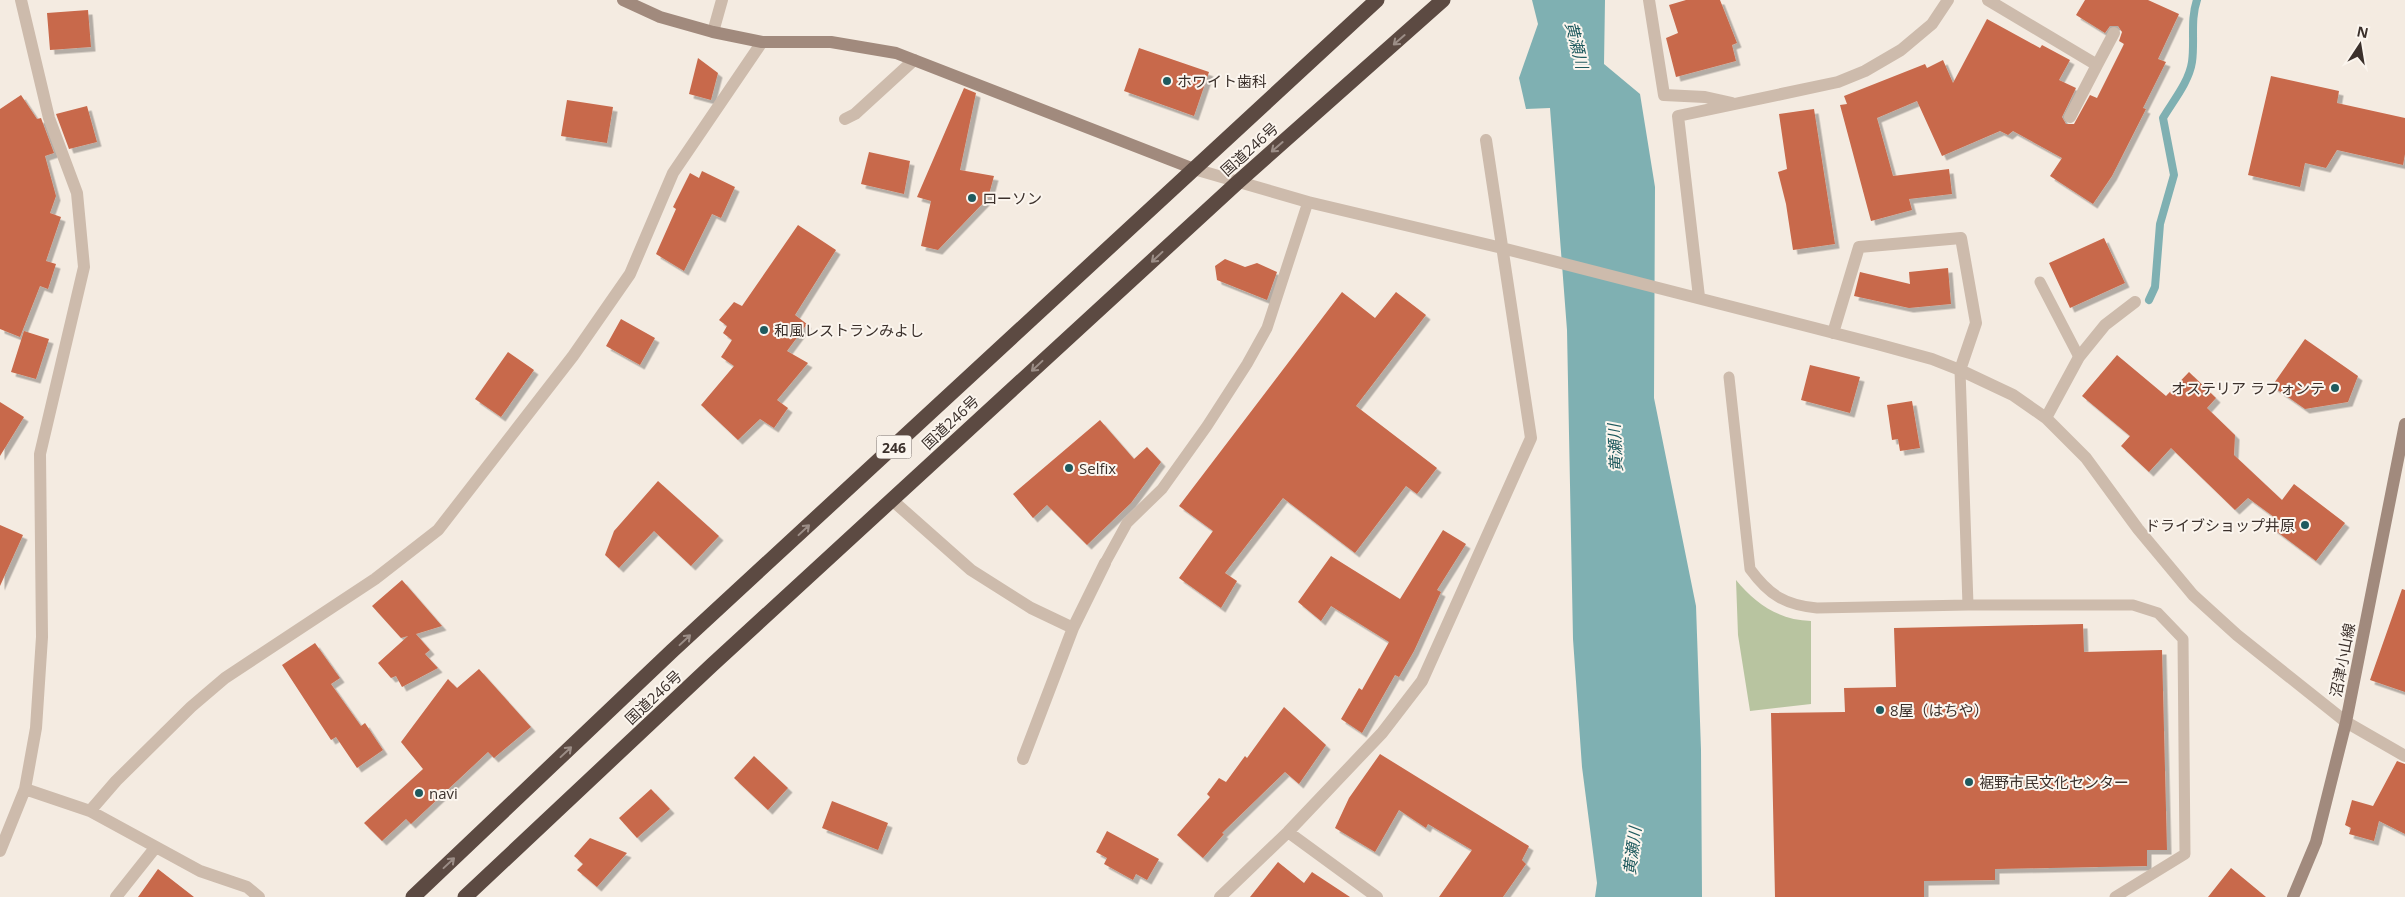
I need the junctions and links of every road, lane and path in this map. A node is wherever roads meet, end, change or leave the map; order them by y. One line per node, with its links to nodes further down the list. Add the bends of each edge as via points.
1 (21, 0): 38 (street, via 49,118 77,193 84,267 40,454 42,637 36,728)
2 (623, 0): 9 (street, via 660,17)
3 (722, 0): 9 (street)
4 (1377, 0): 18 (highway, 国道246号 / 246)
5 (1649, 0): 14 (street, via 1664,95 1705,96)
6 (1948, 0): 14 (street, via 1932,24 1901,50 1865,71 1838,82)
7 (1988, 0): 13 (street)
8 (1439, 4): 19 (highway, 国道246号 / 246, one-way to 19)
9 (712, 32): 11 (street)
10 (2114, 33): 13 (street)
11 (762, 42): 12 (street, via 831,42 896,53); 39 (street, via 673,173 630,274 573,356 438,530 375,579 225,678 136,761)
12 (914, 60): 16 (street, via 855,114); 18 (street)
13 (2096, 65): 15 (street)
14 (1737, 104): 23 (street, via 1678,116)
15 (2070, 116)
16 (845, 119)
17 (1486, 140): 21 (street)
18 (1194, 169): 19 (street); 45 (highway, 国道246号 / 246, one-way to 18, via 665,658)
19 (1238, 182): 20 (street); 31 (highway, 国道246号 / 246, one-way to 31)
20 (1308, 202): 21 (street); 32 (lane, via 1267,328 1247,364 1162,489 1127,523)
21 (1502, 248): 23 (street); 40 (street, via 1531,438 1422,681 1382,732)
22 (2040, 282): 26 (lane)
23 (1699, 297): 25 (street)
24 (2135, 302): 26 (street, via 2105,325)
25 (1833, 333): 27 (street, via 1932,359); 27 (street, via 1859,247 1961,238 1976,323)
26 (2079, 357): 29 (street)
27 (1960, 370): 29 (street, via 2013,395); 33 (lane)
28 (1729, 377): 33 (lane, via 1750,569 1768,592 1794,604 1817,608)
29 (2046, 418): 35 (street, via 2086,458 2138,529 2193,595 2237,635)
30 (2405, 424): 35 (street, 沼津小山線)
31 (892, 500): 34 (street, via 971,570 1031,608); 46 (highway, 国道246号 / 246)
32 (1105, 563): 34 (street)
33 (1968, 605): 49 (lane, via 2133,605 2158,613 2183,639 2185,854)
34 (1073, 628): 37 (street)
35 (2346, 722): 36 (street); 50 (street, 沼津小山線, via 2316,842)
36 (2405, 756)
37 (1023, 759)
38 (25, 789): 39 (street); 42 (street)
39 (90, 811): 41 (street)
40 (1288, 832): 47 (street); 48 (street)
41 (155, 848): 43 (street); 44 (street, via 200,871 247,887)
42 (0, 851)
43 (116, 897)
44 (259, 897)
45 (413, 897)
46 (465, 897)
47 (1220, 897)
48 (1377, 897)
49 (2115, 897)
50 (2293, 897)

